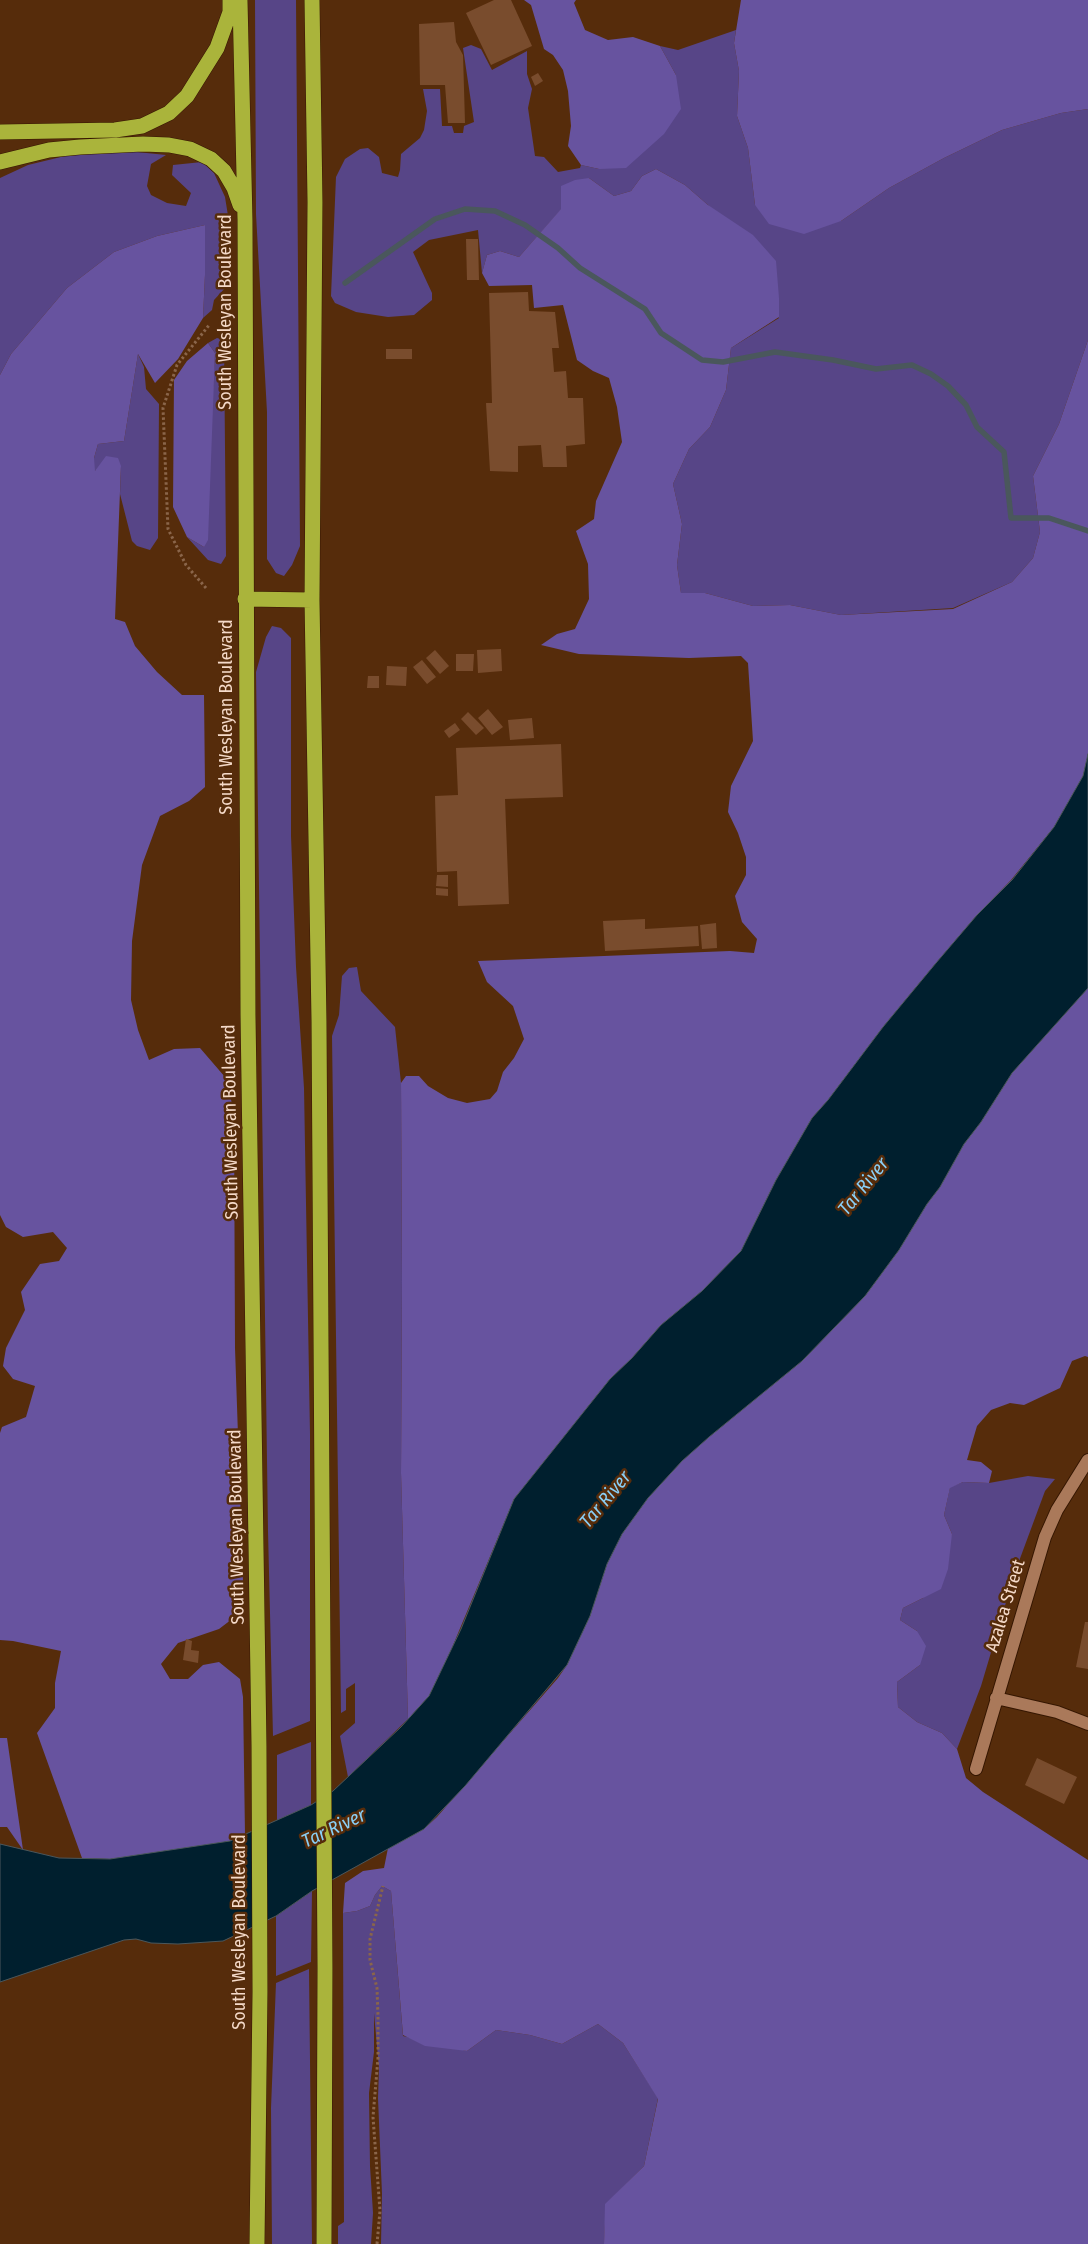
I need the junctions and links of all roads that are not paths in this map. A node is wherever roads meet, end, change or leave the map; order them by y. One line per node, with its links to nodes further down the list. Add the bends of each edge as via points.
1 (230, 0): 4 (highway, via 230,12 218,48 187,96 169,113 142,126 115,130)
2 (240, 0): 6 (highway, South Wesleyan Boulevard)
3 (312, 0): 8 (highway, via 315,259)
4 (4, 131)
5 (0, 162): 6 (highway, via 49,150 80,147 143,144 190,149 211,159 224,171)
6 (245, 220): 7 (highway, South Wesleyan Boulevard)
7 (245, 599): 8 (highway); 13 (highway, South Wesleyan Boulevard, via 259,1746)
8 (312, 600): 14 (highway, via 319,1030)
9 (1088, 1460): 10 (street, Azalea Street, via 1045,1536)
10 (996, 1698): 11 (street, via 1057,1712); 12 (street, Azalea Street)
11 (1088, 1724)
12 (976, 1769)
13 (257, 2244)
14 (324, 2244)

